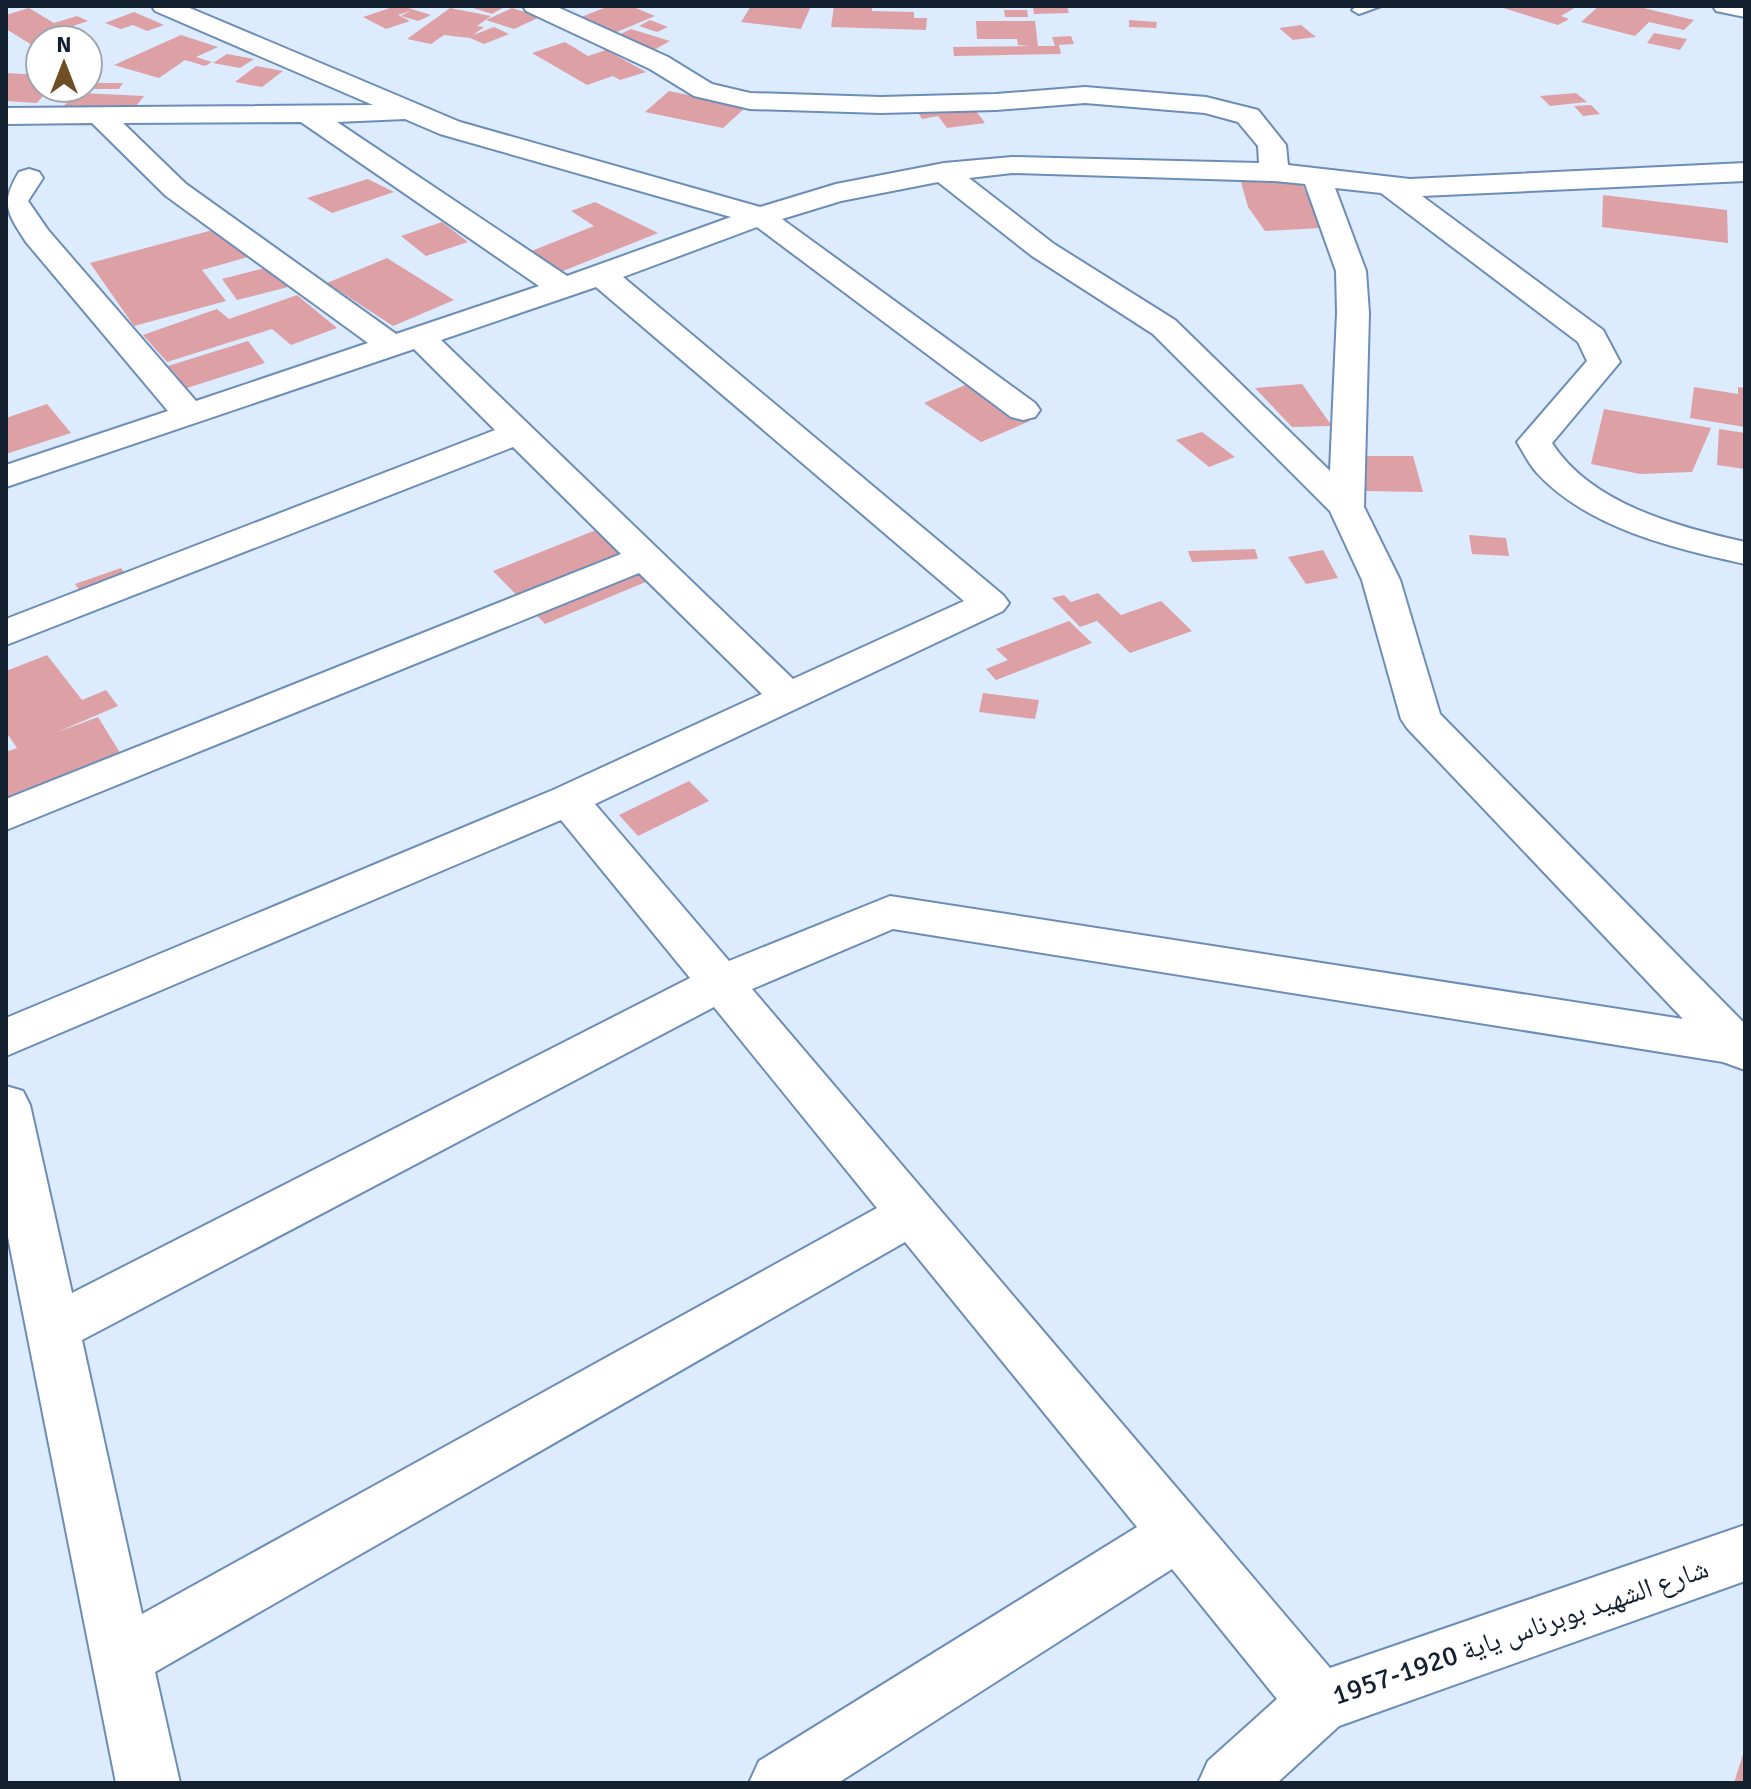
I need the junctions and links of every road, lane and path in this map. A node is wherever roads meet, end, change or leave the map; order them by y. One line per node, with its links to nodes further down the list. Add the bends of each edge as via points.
1 (164, 6): 5 (street)
2 (535, 6): 10 (street, via 659,63 703,90 750,101 881,105 1085,95 1206,105 1248,116 1272,145)
3 (1725, 6): 4 (street)
4 (1745, 10)
5 (410, 113): 6 (street); 15 (street)
6 (308, 114): 7 (street); 17 (street)
7 (99, 115): 8 (street); 18 (street, via 176,190)
8 (6, 116)
9 (944, 172): 10 (street, via 1012,165); 15 (street, via 836,193); 23 (street, via 1043,250 1164,327)
10 (1274, 172): 12 (street)
11 (1745, 172): 14 (street)
12 (1317, 177): 14 (street); 23 (street, via 1351,271)
13 (29, 178): 20 (street, via 13,201)
14 (1391, 187): 24 (street, via 1592,337 1601,350 1604,362 1534,442 1539,455 1580,493 1634,519 1695,543)
15 (760, 216): 16 (street); 19 (street)
16 (601, 275): 17 (street); 27 (street, via 990,603)
17 (563, 288): 18 (street)
18 (406, 341): 20 (street); 21 (street)
19 (1023, 410)
20 (190, 415): 22 (street)
21 (518, 433): 25 (street); 26 (street)
22 (6, 477)
23 (1346, 507): 32 (street, via 1381,580 1421,719)
24 (1745, 553)
25 (646, 557): 27 (street); 29 (street)
26 (6, 633)
27 (789, 698): 28 (street)
28 (568, 800): 30 (street); 31 (street)
29 (6, 815)
30 (721, 983): 32 (street, via 890,912); 34 (street); 35 (street)
31 (6, 1038)
32 (1741, 1050)
33 (6, 1105): 35 (street)
34 (912, 1213): 36 (street); 38 (street)
35 (53, 1329): 38 (street)
36 (1178, 1533): 39 (street); 41 (street)
37 (1745, 1553): 39 (street, شارع الشهيد بوبرناس ياية 1920-1957)
38 (122, 1658): 40 (street)
39 (1319, 1702): 42 (street, شارع الشهيد بوبرناس ياية 1920-1957)
40 (148, 1783)
41 (781, 1783)
42 (1230, 1783)

